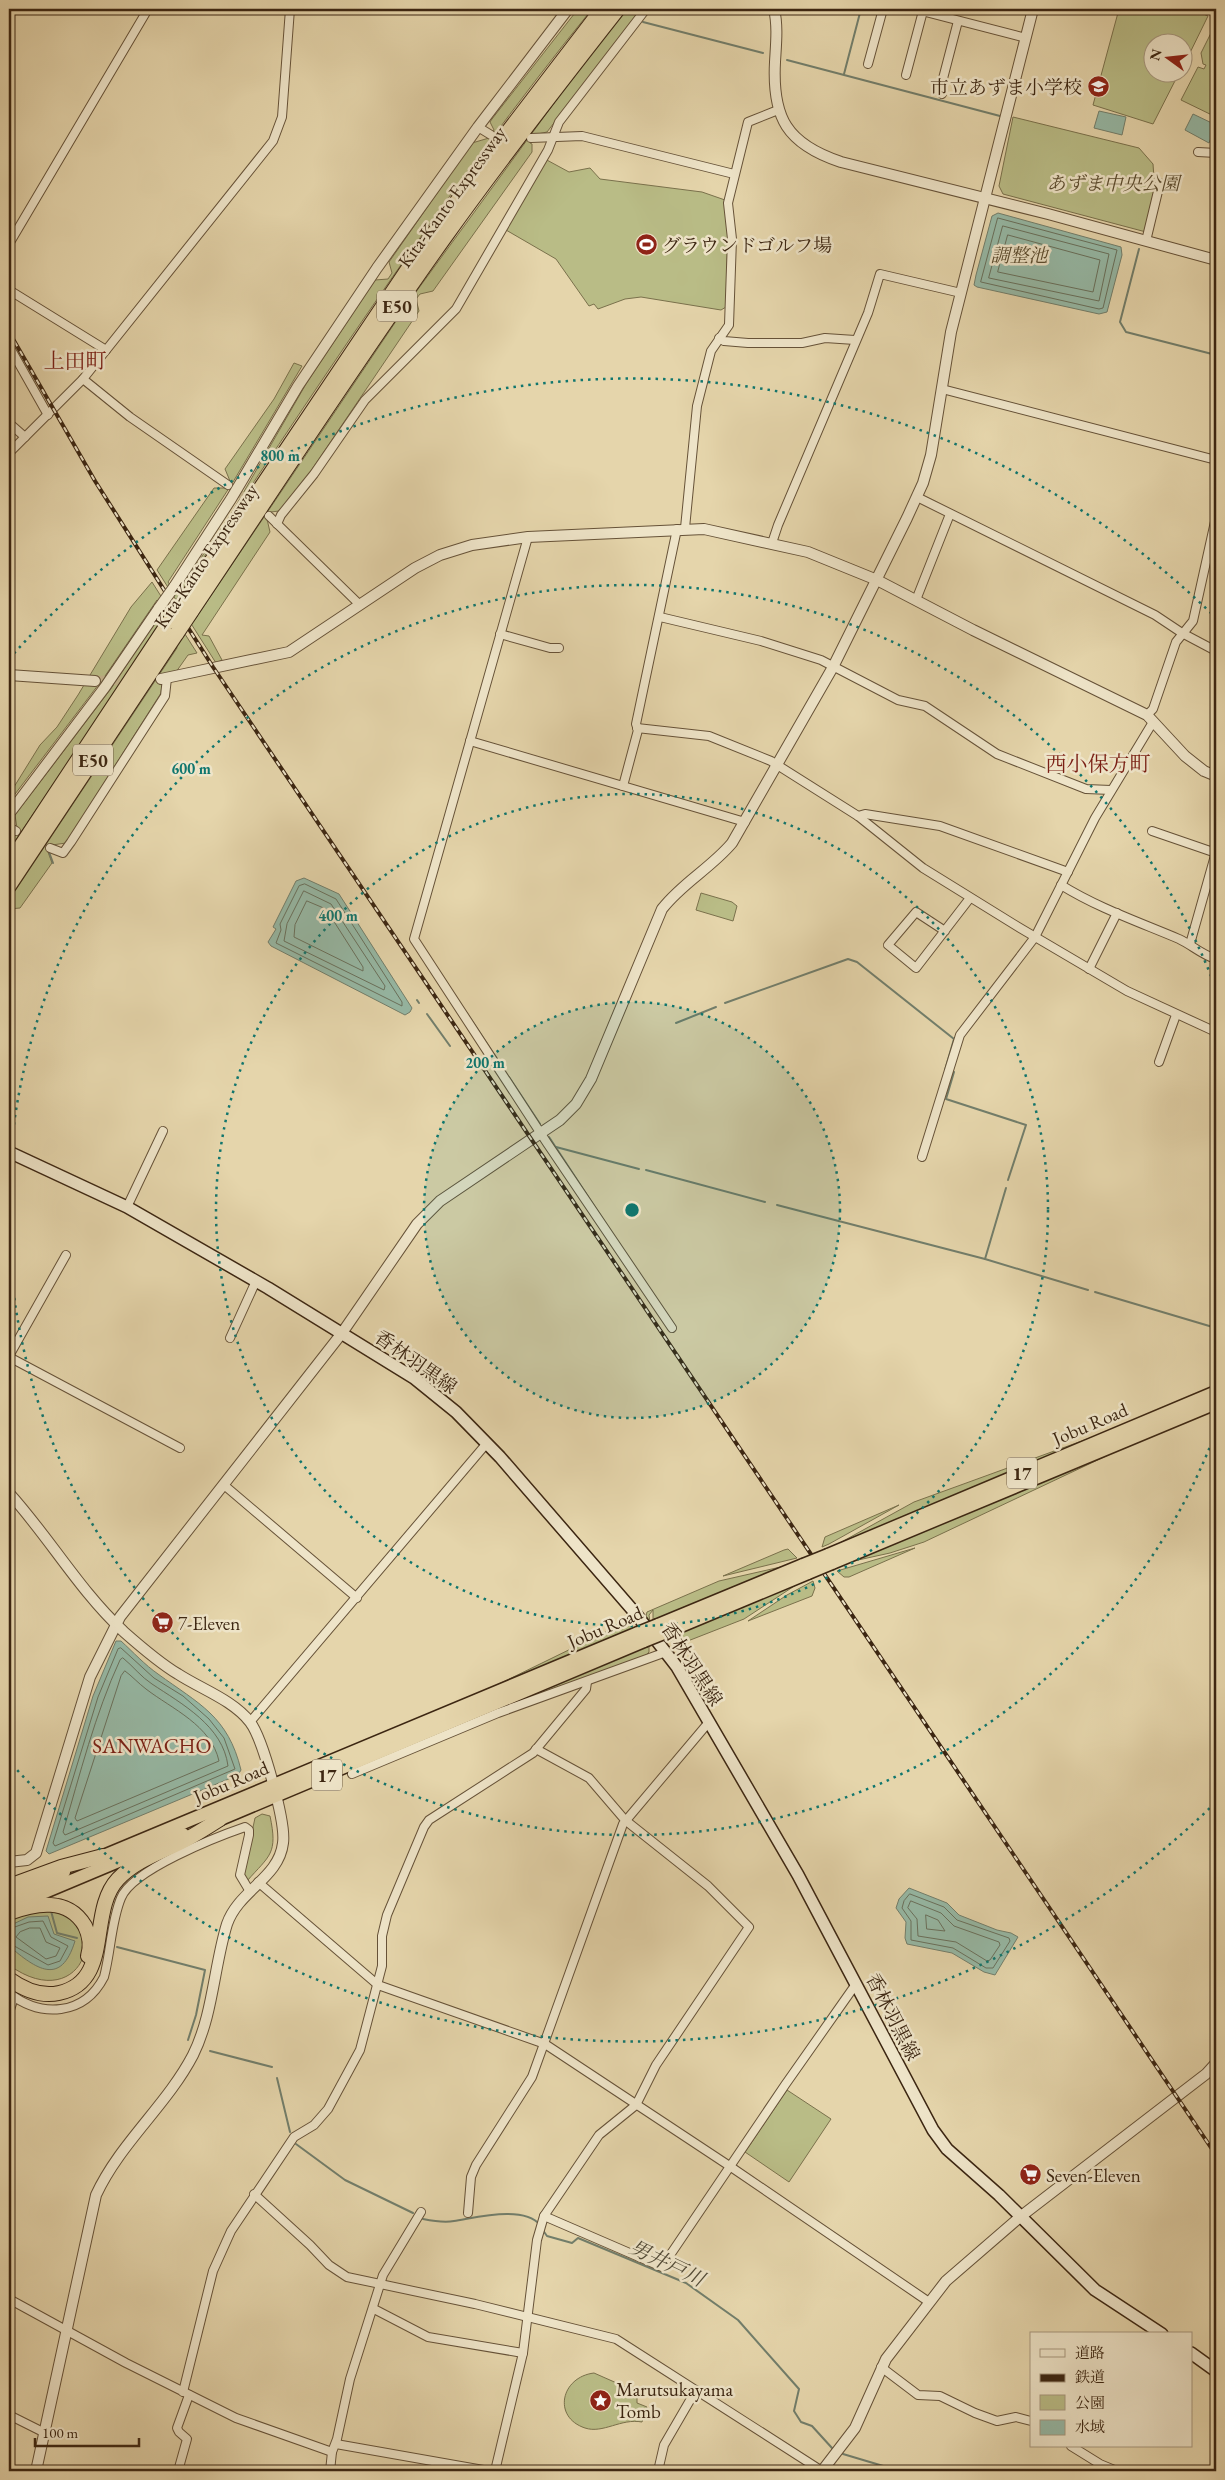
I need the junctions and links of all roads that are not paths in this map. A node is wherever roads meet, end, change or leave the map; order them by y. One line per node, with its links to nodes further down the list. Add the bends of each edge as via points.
1 (148, 9): 29 (street)
2 (290, 9): 36 (street, via 282,117 276,136)
3 (568, 9): 19 (street)
4 (602, 9): 56 (highway, Kita-Kanto Expressway / E50, via 405,273)
5 (618, 9): 56 (highway, Kita-Kanto Expressway / E50, via 444,238)
6 (646, 9): 21 (street, via 558,122)
7 (774, 9): 18 (street, via 774,89)
8 (883, 9): 15 (street)
9 (914, 9): 12 (street)
10 (953, 9): 13 (street)
11 (1033, 9): 14 (street)
12 (923, 11): 13 (street); 16 (street)
13 (954, 19): 14 (street); 17 (street, via 940,90)
14 (1026, 38): 27 (street)
15 (868, 64)
16 (906, 75)
17 (942, 94)
18 (778, 110): 25 (street, via 748,122); 27 (street, via 796,140 810,150)
19 (478, 127): 20 (street); 74 (street, bridge, via 320,353 220,518 160,608)
20 (491, 134)
21 (552, 137): 22 (street); 25 (street, via 582,136); 49 (street, via 548,150 456,308 365,400)
22 (532, 138)
23 (1198, 152): 24 (street)
24 (1216, 153)
25 (734, 174): 33 (street, via 728,203 732,239 730,318 728,327)
26 (1160, 183): 28 (street)
27 (985, 198): 28 (street); 32 (street)
28 (1146, 241): 30 (street)
29 (9, 244)
30 (1216, 260)
31 (9, 290): 36 (street)
32 (961, 293): 34 (street, via 880,274 868,313); 38 (street, via 949,341)
33 (719, 338): 34 (street, via 748,343 802,343 825,338); 50 (street, via 709,354 697,406)
34 (854, 340): 52 (street)
35 (9, 346): 39 (street)
36 (106, 350): 37 (street)
37 (83, 378): 39 (street); 44 (street, via 130,417)
38 (942, 390): 43 (street); 45 (street, via 931,455)
39 (48, 415): 41 (street)
40 (9, 423): 41 (street)
41 (25, 437): 42 (street)
42 (9, 453)
43 (1216, 460)
44 (228, 484)
45 (917, 497): 46 (street); 53 (street)
46 (950, 514): 54 (street); 59 (street, via 1155,615)
47 (269, 516): 49 (street)
48 (1216, 517): 59 (street, via 1196,613)
49 (277, 524): 55 (street)
50 (681, 529): 51 (street); 52 (street, via 716,530); 57 (street)
51 (528, 537): 55 (street, via 488,542 440,555); 60 (street)
52 (772, 543): 53 (street, via 817,556)
53 (877, 580): 54 (street); 63 (street)
54 (916, 600): 67 (street)
55 (360, 605): 65 (street, via 289,652)
56 (187, 607): 58 (highway, Kita-Kanto Expressway / E50, bridge)
57 (660, 617): 63 (street, via 761,641 821,660); 68 (street)
58 (173, 628): 80 (highway, Kita-Kanto Expressway / E50); 83 (highway, Kita-Kanto Expressway / E50)
59 (1182, 633): 62 (street); 67 (street)
60 (500, 634): 61 (street); 69 (street)
61 (559, 648)
62 (1216, 651)
63 (833, 667): 70 (street); 73 (street, via 898,700 930,709 997,754 1086,789)
64 (9, 675): 66 (street)
65 (164, 678): 78 (street, via 165,696 71,842 62,853)
66 (95, 680)
67 (1150, 719): 71 (street, via 1184,756); 73 (street)
68 (637, 728): 70 (street, via 709,736); 72 (street)
69 (470, 741): 72 (street); 95 (street, via 414,939)
70 (778, 765): 75 (street); 76 (street)
71 (1216, 776)
72 (623, 786): 76 (street)
73 (1111, 790): 81 (street)
74 (9, 814)
75 (858, 816): 81 (street, via 865,814 940,826); 84 (street, via 917,864)
76 (745, 822): 95 (street, via 718,859 684,884 662,909 588,1085 571,1110)
77 (1152, 831): 79 (street)
78 (50, 848)
79 (1216, 852): 88 (street)
80 (9, 864)
81 (1068, 872): 82 (street)
82 (1062, 885): 85 (street); 87 (street)
83 (9, 886)
84 (970, 898): 86 (street); 87 (street)
85 (1117, 914): 88 (street); 90 (street)
86 (945, 931): 86 (street, via 916,968 888,945 916,912)
87 (1035, 937): 90 (street); 97 (street, via 960,1035)
88 (1190, 944): 89 (street, via 1200,953)
89 (1216, 959)
90 (1089, 969): 91 (street)
91 (1176, 1015): 92 (street); 93 (street)
92 (1216, 1032)
93 (1159, 1062)
94 (163, 1131): 98 (street)
95 (540, 1133): 101 (street); 102 (street, via 433,1207 417,1224)
96 (9, 1152): 98 (main road, 香林羽黒線)
97 (922, 1157)
98 (127, 1208): 100 (main road, 香林羽黒線)
99 (66, 1255): 104 (street)
100 (256, 1281): 102 (main road, 香林羽黒線); 103 (street)
101 (672, 1328)
102 (342, 1333): 107 (main road, 香林羽黒線, via 436,1394); 109 (street)
103 (230, 1338)
104 (9, 1357): 108 (street)
105 (1216, 1392): 111 (highway, Jobu Road / 17)
106 (1216, 1403): 111 (highway, Jobu Road / 17)
107 (487, 1444): 112 (street); 115 (main road, 香林羽黒線, via 567,1531)
108 (180, 1448)
109 (224, 1485): 112 (street); 113 (street)
110 (9, 1493): 113 (street, via 93,1601)
111 (830, 1559): 114 (highway, Jobu Road / 17, bridge)
112 (357, 1598): 117 (street)
113 (116, 1624): 117 (street, via 164,1665 224,1700); 127 (street, via 82,1699 36,1852 27,1860)
114 (641, 1637): 119 (highway, Jobu Road / 17); 123 (highway, Jobu Road / 17)
115 (666, 1652): 116 (street); 118 (main road, 香林羽黒線)
116 (588, 1682): 119 (street); 120 (street, via 586,1689)
117 (250, 1722): 123 (street, via 261,1744)
118 (709, 1722): 125 (street); 136 (main road, 香林羽黒線, via 798,1875)
119 (453, 1726): 121 (highway, Jobu Road / 17)
120 (536, 1749): 125 (street, via 589,1778); 137 (street, via 524,1760 429,1820 424,1827 387,1915)
121 (371, 1761): 122 (street); 123 (highway, Jobu Road / 17)
122 (352, 1774)
123 (274, 1791): 124 (highway, Jobu Road / 17); 126 (highway, Jobu Road / 17); 128 (street, via 284,1836 282,1850 274,1868)
124 (220, 1819): 132 (highway, Jobu Road / 17); 135 (highway, via 186,1840 149,1856 118,1879 104,1902 94,1961 87,1976 76,1987 46,1995 23,1988)
125 (625, 1820): 140 (street); 142 (street, via 708,1886 749,1927 656,2065)
126 (103, 1856): 129 (highway); 131 (highway, Jobu Road / 17)
127 (9, 1862)
128 (258, 1882): 130 (street); 137 (street)
129 (9, 1886)
130 (249, 1890): 138 (street, via 240,1875 249,1835 249,1830 244,1827 151,1869 128,1887 118,1907 104,1976 99,1986 83,2000 53,2010 35,2008); 154 (street, via 227,1924 194,2052 180,2077 112,2168 96,2195)
131 (9, 1896)
132 (9, 1906)
133 (9, 1913): 134 (highway, via 42,1904 66,1908 80,1919 90,1943 86,1964 66,1983 52,1987 37,1986)
134 (9, 1971)
135 (9, 1979)
136 (856, 1984): 143 (street); 148 (main road, 香林羽黒線, via 932,2130)
137 (378, 1985): 140 (street); 144 (street, via 360,2050 336,2098 314,2125 294,2137)
138 (11, 1995): 139 (street)
139 (9, 2013)
140 (545, 2044): 142 (street); 146 (street, via 532,2077 476,2165 471,2177)
141 (1216, 2063): 148 (street)
142 (636, 2105): 143 (street); 147 (street, via 599,2135)
143 (731, 2167): 147 (street, via 662,2267); 151 (street)
144 (254, 2194): 149 (street, via 333,2269 347,2277); 161 (street, via 231,2230 215,2265)
145 (420, 2212): 149 (street)
146 (468, 2213)
147 (544, 2216): 153 (street)
148 (1020, 2217): 151 (street, via 952,2275); 155 (main road, 香林羽黒線, via 1096,2290)
149 (380, 2284): 152 (street); 153 (street)
150 (9, 2299): 154 (street)
151 (929, 2302): 158 (street)
152 (374, 2309): 156 (street, via 428,2337); 165 (street, via 350,2379)
153 (528, 2317): 156 (street); 160 (street, via 616,2339)
154 (68, 2332): 161 (street); 164 (street)
155 (1159, 2332)
156 (523, 2353): 172 (street)
157 (1192, 2354): 159 (main road)
158 (881, 2368): 163 (street, via 918,2395 940,2396 997,2421 1016,2417); 174 (street, via 855,2428)
159 (1216, 2371)
160 (696, 2390): 173 (street, via 664,2445); 174 (street)
161 (186, 2393): 167 (street, via 236,2418); 169 (street, via 178,2428 187,2439)
162 (9, 2415): 164 (street)
163 (1030, 2421)
164 (45, 2432): 168 (street)
165 (336, 2444): 167 (street); 171 (street)
166 (1074, 2448): 175 (street)
167 (332, 2452): 170 (street)
168 (36, 2471)
169 (178, 2471)
170 (330, 2471)
171 (488, 2471)
172 (495, 2471)
173 (658, 2471)
174 (822, 2471)
175 (1117, 2471)

